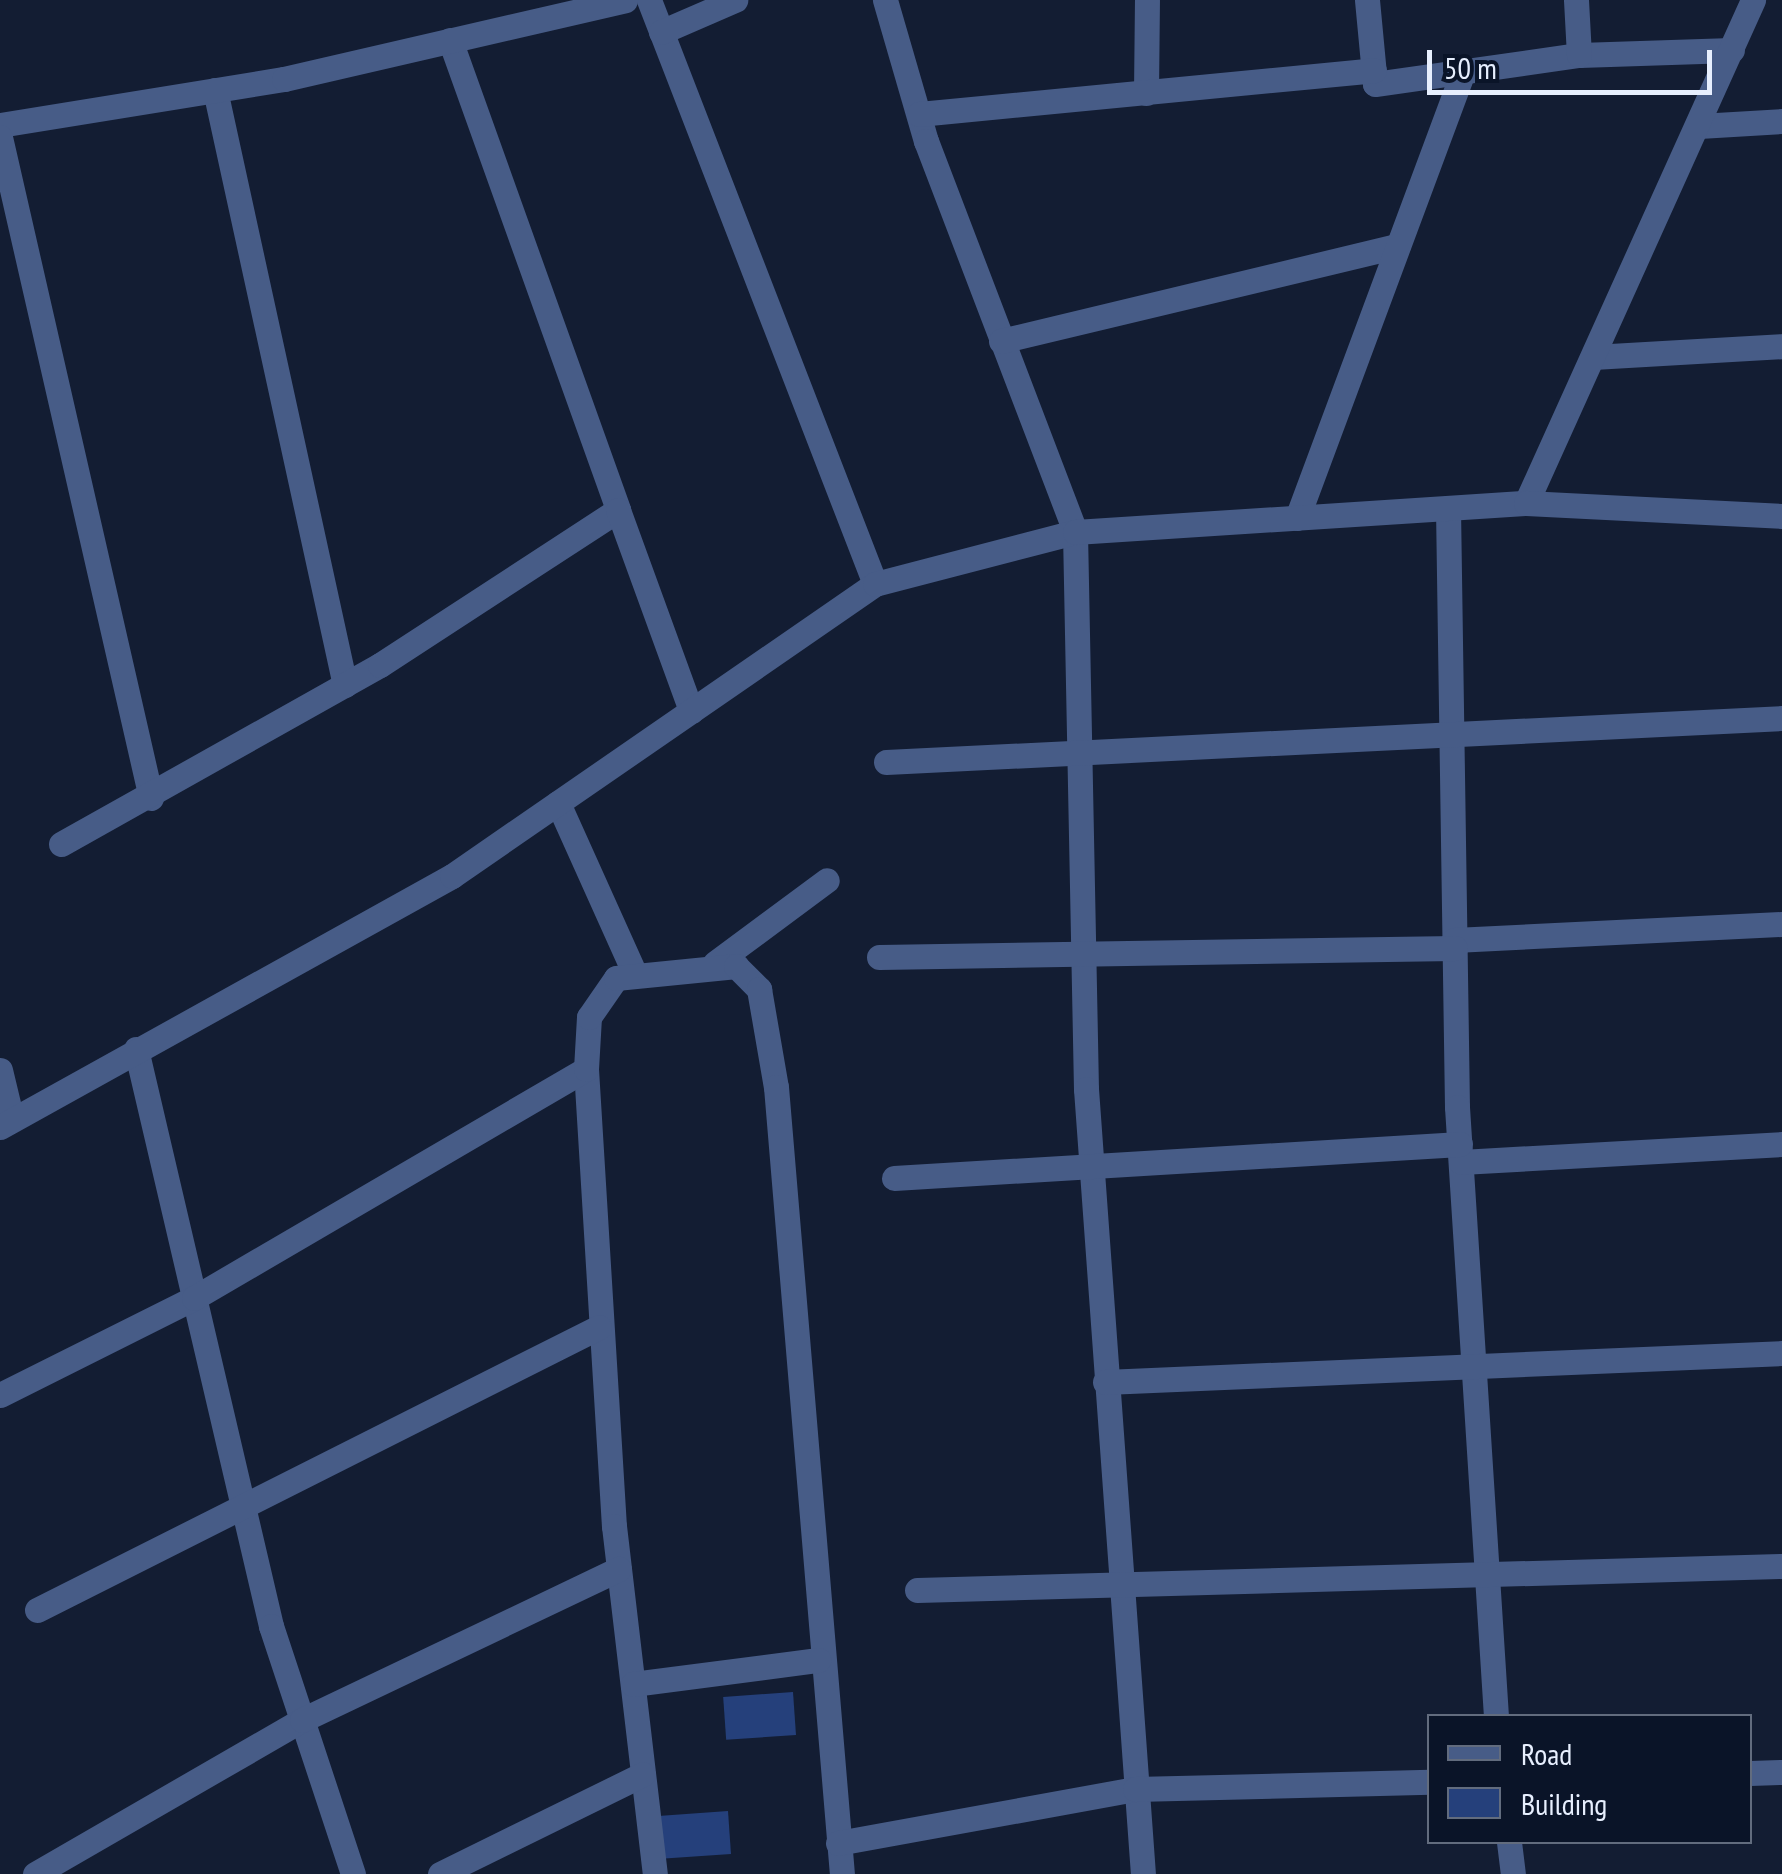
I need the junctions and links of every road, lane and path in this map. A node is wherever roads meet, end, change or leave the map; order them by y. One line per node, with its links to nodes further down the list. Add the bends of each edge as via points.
1 (624, 0): 10 (street)
2 (649, 0): 9 (street)
3 (735, 0): 9 (street)
4 (885, 0): 17 (street)
5 (1147, 0): 16 (street)
6 (1367, 0): 13 (street)
7 (1576, 0): 12 (street)
8 (1753, 0): 11 (street)
9 (661, 32): 32 (street)
10 (450, 40): 15 (street); 28 (street)
11 (1732, 50): 12 (street); 20 (street)
12 (1579, 54): 14 (street)
13 (1374, 70): 14 (street, via 1376,84); 16 (street)
14 (1463, 72): 22 (street)
15 (215, 90): 19 (street); 33 (street)
16 (1146, 92): 17 (street)
17 (919, 114): 23 (street)
18 (1782, 121): 20 (street)
19 (0, 126)
20 (1699, 126): 25 (street)
21 (0, 137): 39 (street)
22 (1398, 246): 23 (street); 30 (street)
23 (1001, 340): 31 (street)
24 (1782, 346): 25 (street)
25 (1594, 358): 26 (street)
26 (1526, 503): 27 (street); 29 (street)
27 (1448, 508): 30 (street); 36 (street)
28 (618, 510): 33 (street); 34 (street)
29 (1782, 516)
30 (1297, 518): 31 (street)
31 (1075, 532): 32 (street); 37 (street)
32 (875, 584): 34 (street)
33 (345, 686): 39 (street)
34 (691, 711): 40 (street)
35 (1782, 718): 36 (street)
36 (1452, 737): 37 (street); 44 (street)
37 (1079, 748): 38 (street); 45 (street)
38 (886, 762)
39 (151, 798): 41 (street)
40 (558, 802): 48 (street); 49 (street, via 452,876)
41 (61, 844)
42 (826, 880): 47 (street)
43 (1782, 924): 44 (street)
44 (1454, 944): 45 (street); 54 (street)
45 (1084, 954): 46 (street); 55 (street)
46 (880, 957)
47 (714, 963): 48 (street); 70 (street, via 736,966 760,989 776,1087)
48 (635, 974): 51 (street, via 597,995)
49 (136, 1048): 52 (street); 57 (street)
50 (0, 1070): 52 (street)
51 (586, 1070): 57 (street); 58 (street)
52 (6, 1124)
53 (1782, 1144): 54 (street)
54 (1460, 1153): 55 (street); 60 (street)
55 (1092, 1161): 56 (street); 61 (street)
56 (894, 1178)
57 (194, 1298): 62 (street); 63 (street)
58 (599, 1326): 63 (street); 65 (street)
59 (1782, 1353): 60 (street)
60 (1474, 1366): 61 (street); 66 (street)
61 (1105, 1382): 67 (street)
62 (0, 1394)
63 (242, 1505): 69 (street); 73 (street)
64 (1782, 1566): 66 (street)
65 (619, 1569): 71 (street); 73 (street)
66 (1487, 1572): 67 (street); 72 (street)
67 (1118, 1584): 68 (street); 78 (street)
68 (917, 1590)
69 (38, 1610)
70 (818, 1660): 71 (street); 79 (street)
71 (632, 1684): 76 (street)
72 (1496, 1714)
73 (302, 1720): 81 (street); 82 (street)
74 (1782, 1772): 75 (street)
75 (1752, 1773)
76 (643, 1774): 83 (street); 84 (street)
77 (1427, 1782): 78 (street)
78 (1135, 1789): 79 (street); 86 (street)
79 (838, 1843): 85 (street)
80 (1509, 1844): 87 (street)
81 (35, 1874)
82 (352, 1874)
83 (440, 1874)
84 (655, 1874)
85 (842, 1874)
86 (1143, 1874)
87 (1513, 1874)

